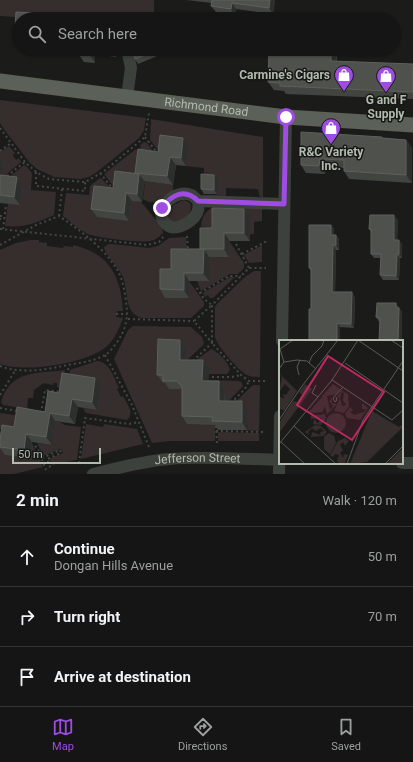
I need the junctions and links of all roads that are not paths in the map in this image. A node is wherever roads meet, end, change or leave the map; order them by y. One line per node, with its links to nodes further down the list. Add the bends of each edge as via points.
1 (129, 56): 3 (street, via 131,68)
2 (0, 81): 3 (main road, Richmond Road)
3 (128, 97): 4 (main road, Richmond Road)
4 (286, 117): 5 (main road, Richmond Road); 7 (street)
5 (413, 125)
6 (198, 201): 6 (street, via 192,195 180,194 165,204 161,218 170,227 182,225 197,213); 7 (street)
7 (284, 204): 8 (street)
8 (282, 340)
9 (279, 460): 13 (street, Jefferson Street, via 168,459)
10 (403, 462): 11 (street)
11 (413, 463)
12 (280, 464): 14 (street)
13 (93, 474)
14 (279, 474)

